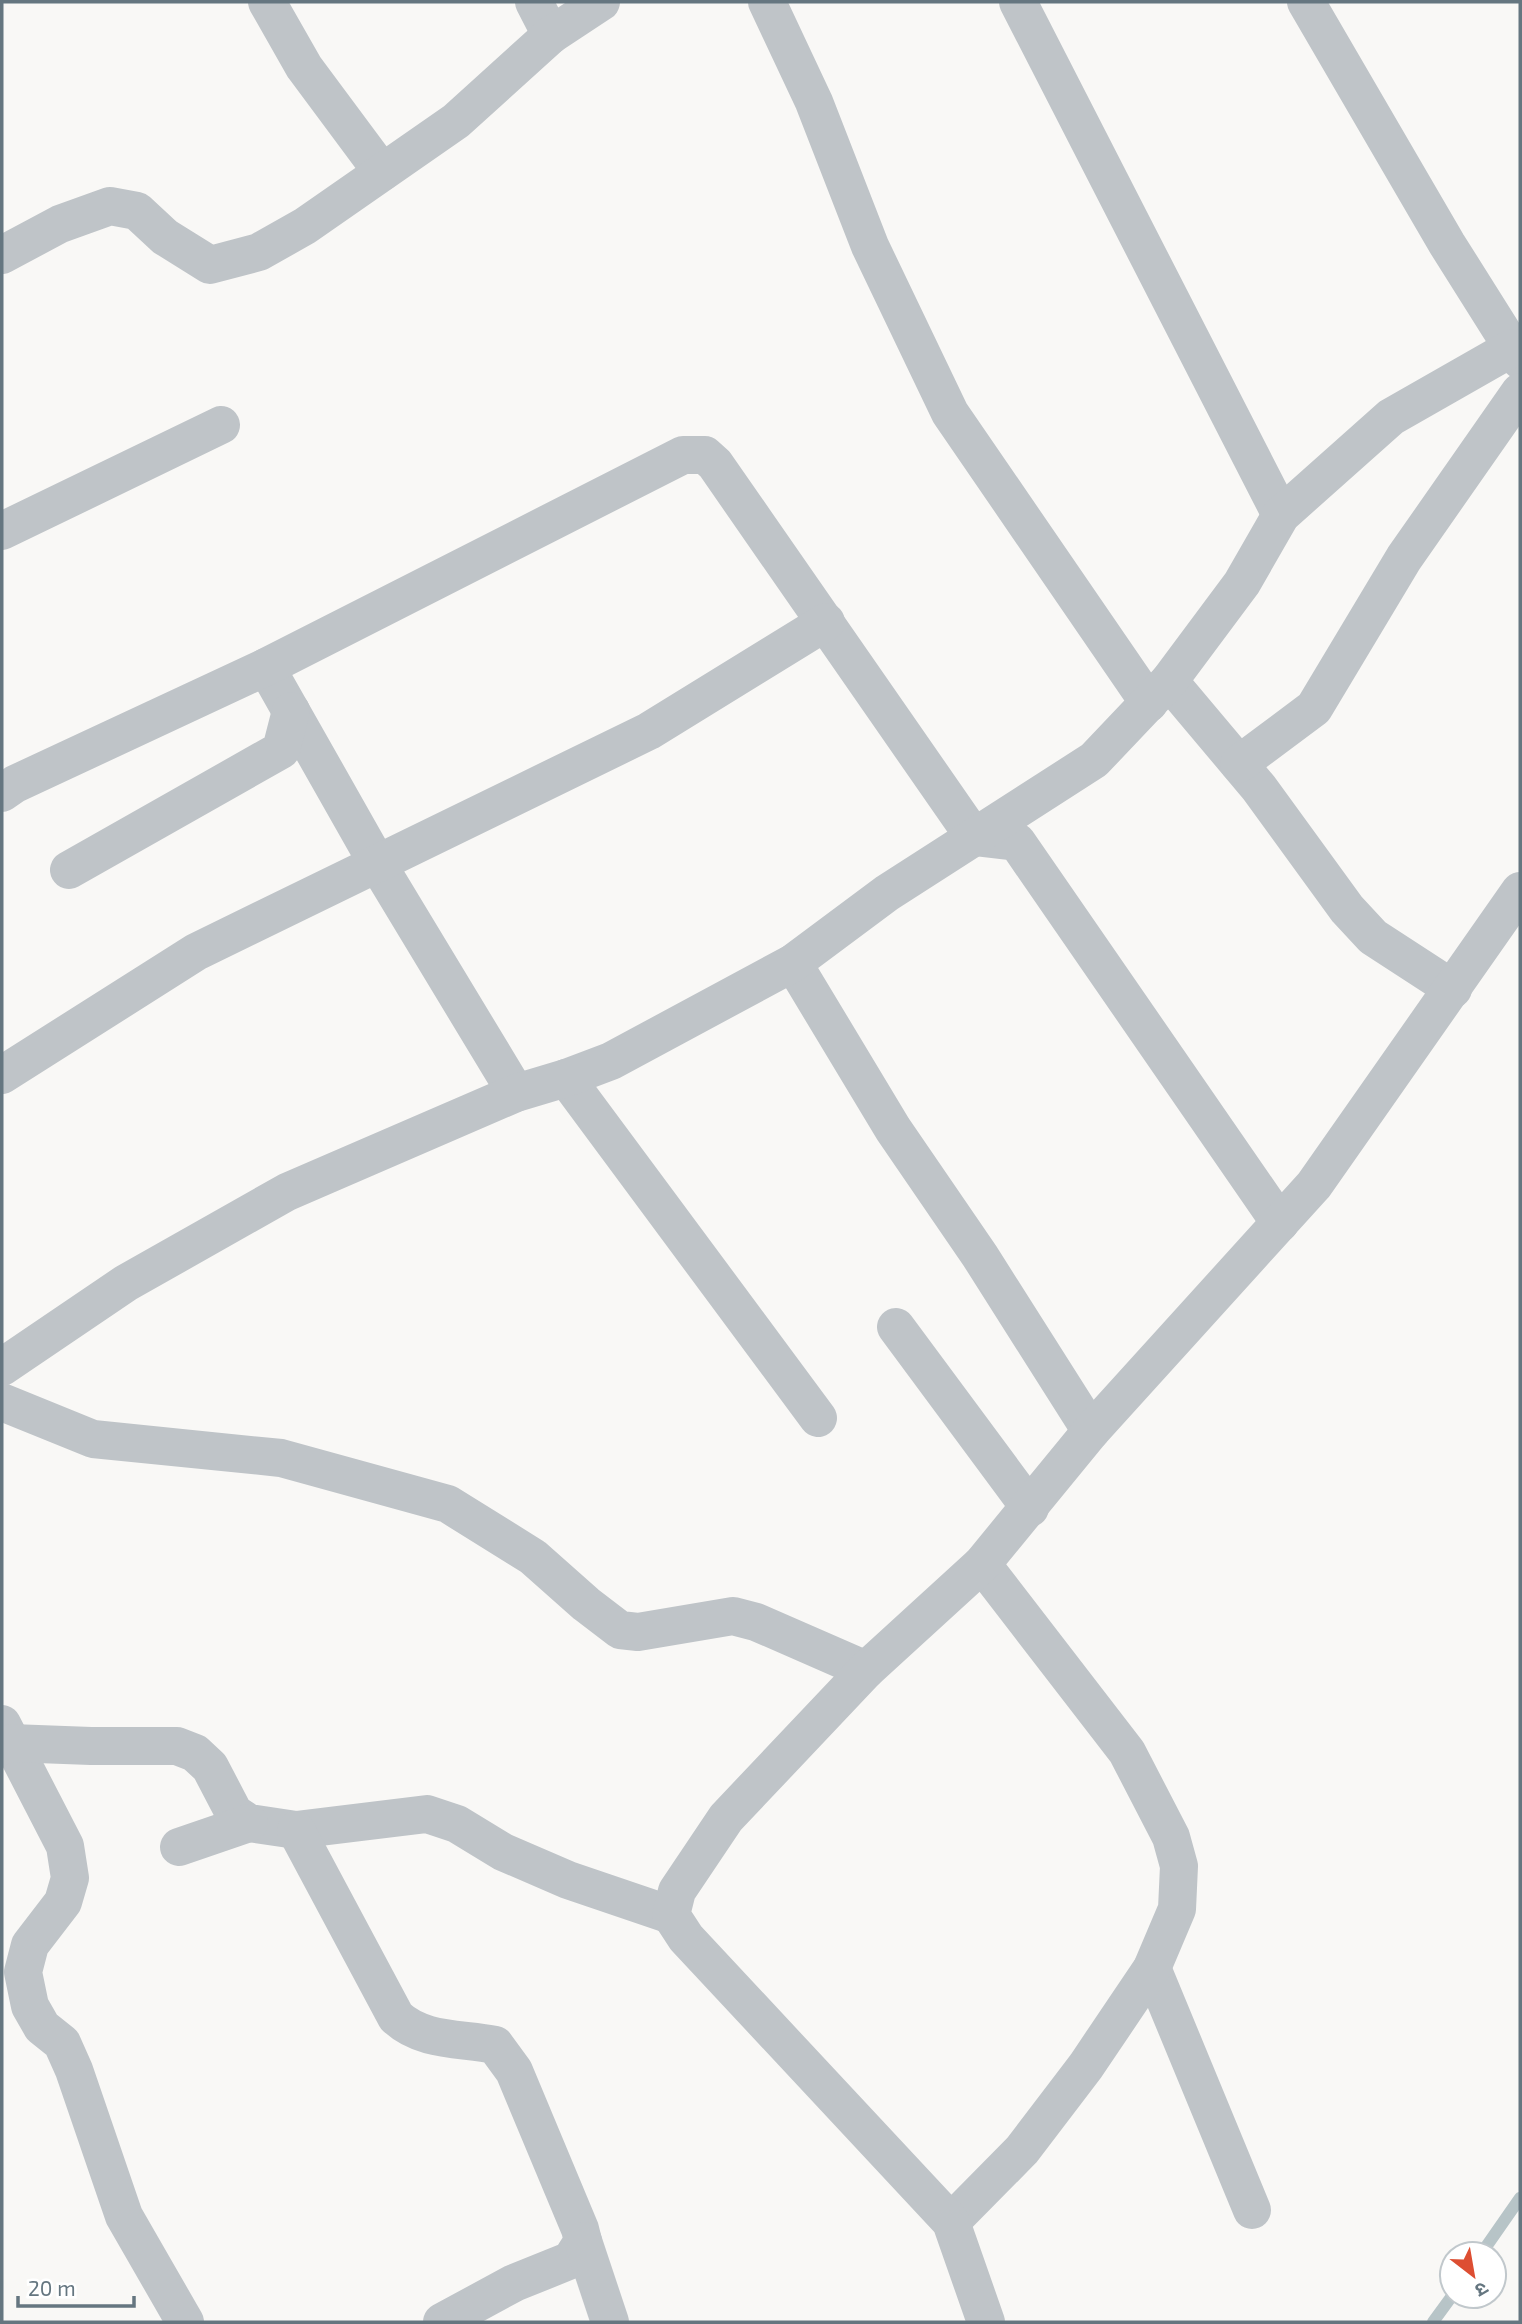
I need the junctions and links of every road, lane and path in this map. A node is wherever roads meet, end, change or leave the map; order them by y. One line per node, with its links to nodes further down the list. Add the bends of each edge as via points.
1 (267, 2): 8 (street, via 304,68)
2 (534, 2): 7 (street)
3 (601, 2): 7 (street)
4 (767, 2): 17 (street, via 814,102 870,246 950,414)
5 (1018, 2): 13 (street)
6 (1306, 2): 10 (street)
7 (551, 35): 8 (street, via 456,121)
8 (382, 172): 9 (street, via 259,252 210,265 136,211 110,206 60,224)
9 (2, 255)
10 (1516, 354): 13 (street, via 1391,416)
11 (1520, 392): 19 (street, via 1404,558 1314,708)
12 (221, 425): 14 (street)
13 (1281, 515): 17 (street, via 1242,583)
14 (2, 531)
15 (826, 622): 16 (street, via 715,464 705,456 683,455); 21 (street); 22 (street, via 649,731)
16 (267, 667): 18 (street); 20 (street)
17 (1159, 692): 19 (street); 21 (street, via 1094,760)
18 (291, 711): 22 (street); 23 (street, via 281,750)
19 (1239, 764): 26 (street, via 1373,937)
20 (6, 778)
21 (974, 837): 25 (street, via 887,893); 30 (street, via 1017,842)
22 (377, 863): 27 (street, via 196,952); 29 (street)
23 (69, 870)
24 (1520, 891): 26 (street)
25 (793, 963): 28 (street, via 611,1061); 35 (street, via 893,1129)
26 (1453, 989): 30 (street, via 1314,1185)
27 (2, 1075)
28 (566, 1078): 29 (street); 34 (street)
29 (516, 1093): 32 (street, via 287,1192 126,1283)
30 (1280, 1223): 35 (street)
31 (896, 1327): 36 (street)
32 (2, 1367)
33 (2, 1402): 38 (street, via 93,1439 281,1458 448,1504 533,1558 620,1630 638,1632 733,1616)
34 (818, 1418)
35 (1091, 1431): 36 (street)
36 (1030, 1508): 37 (street)
37 (982, 1564): 38 (street); 44 (street, via 1127,1752 1171,1837 1179,1866 1177,1909)
38 (866, 1670): 43 (street, via 726,1818 677,1891)
39 (5, 1738): 40 (street, via 91,1746 177,1746 195,1753 210,1767 234,1812); 48 (street, via 65,1846 70,1878 62,1902 30,1945 23,1972 30,2006 42,2027 62,2043 124,2216)
40 (249, 1823): 41 (street); 42 (street)
41 (296, 1830): 43 (street, via 427,1814 457,1824 503,1852 568,1880); 47 (street, via 397,2017 408,2028 430,2036 495,2045 514,2071)
42 (178, 1847)
43 (671, 1915): 46 (street, via 686,1938)
44 (1152, 1968): 45 (street); 46 (street, via 1022,2150)
45 (1252, 2210)
46 (951, 2222): 51 (street)
47 (583, 2241): 49 (street, via 571,2260 514,2283); 50 (street)
48 (185, 2322)
49 (442, 2322)
50 (610, 2322)
51 (986, 2322)

